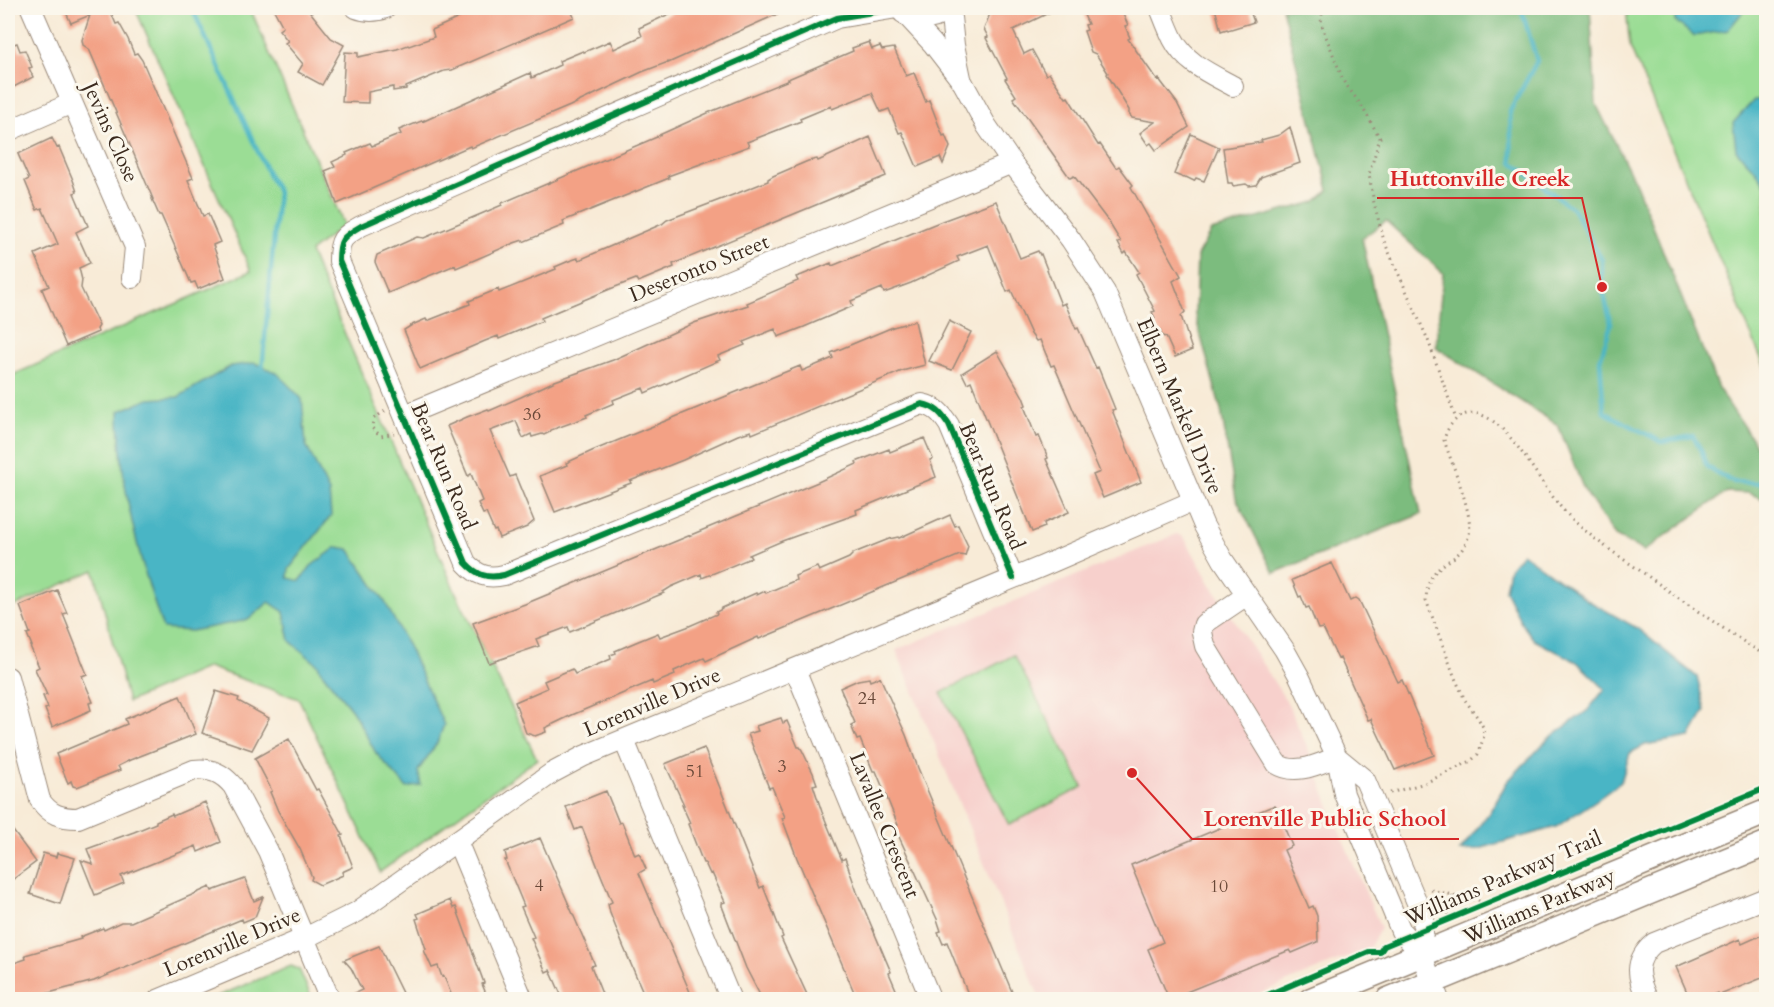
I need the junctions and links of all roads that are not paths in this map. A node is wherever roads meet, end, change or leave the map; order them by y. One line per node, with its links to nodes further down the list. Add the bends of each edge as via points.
1 (31, 8): 10 (street, Jevins Close)
2 (356, 8): 3 (street)
3 (386, 8)
4 (950, 8): 6 (street, Bear Run Road, via 933,18 920,19); 8 (street, Elbern Markell Drive)
5 (1160, 8): 9 (street, via 1173,41 1186,58)
6 (900, 11): 7 (street, Bear Run Road); 8 (street, Elbern Markell Drive, via 933,44)
7 (842, 13): 14 (street, Bear Run Road, via 347,234 339,245 339,261)
8 (963, 83): 12 (street, Elbern Markell Drive)
9 (1233, 86)
10 (72, 103): 11 (street); 13 (street, Jevins Close, via 135,247)
11 (8, 131)
12 (1012, 163): 14 (street, Deseronto Street); 15 (street, Elbern Markell Drive, via 1105,292)
13 (132, 278)
14 (397, 418): 16 (street, Bear Run Road, via 466,563 473,572 493,578 912,407 931,406 941,412 949,425)
15 (1193, 501): 16 (street, Lorenville Drive); 17 (street, Elbern Markell Drive, via 1212,541)
16 (1013, 578): 18 (street, Lorenville Drive)
17 (1247, 596): 21 (street, Elbern Markell Drive, via 1299,676); 21 (street, via 1204,624 1205,646 1277,764 1293,770)
18 (795, 669): 20 (street, Lorenville Drive); 33 (street, Lavallee Crescent)
19 (8, 677): 26 (street, via 40,800 46,809 55,815 78,818 194,770 219,773 233,786 263,842)
20 (624, 740): 23 (street, Lorenville Drive, via 552,773); 32 (street)
21 (1337, 758): 27 (street, Elbern Markell Drive, via 1344,794 1401,931); 27 (street, Elbern Markell Drive, via 1365,780 1424,919)
22 (1767, 812): 27 (main road, Williams Parkway)
23 (457, 841): 26 (street, Lorenville Drive, via 357,912); 31 (street)
24 (1767, 844): 28 (main road, Williams Parkway)
25 (1767, 898): 36 (street, via 1654,943 1639,964 1639,980)
26 (305, 938): 29 (street, Lorenville Drive); 30 (street)
27 (1421, 954): 28 (street, Elbern Markell Drive); 34 (main road, Williams Parkway)
28 (1436, 991): 35 (main road, Williams Parkway)
29 (158, 999)
30 (330, 999)
31 (523, 999)
32 (731, 999)
33 (931, 999)
34 (1311, 999)
35 (1388, 999)
36 (1648, 999)

